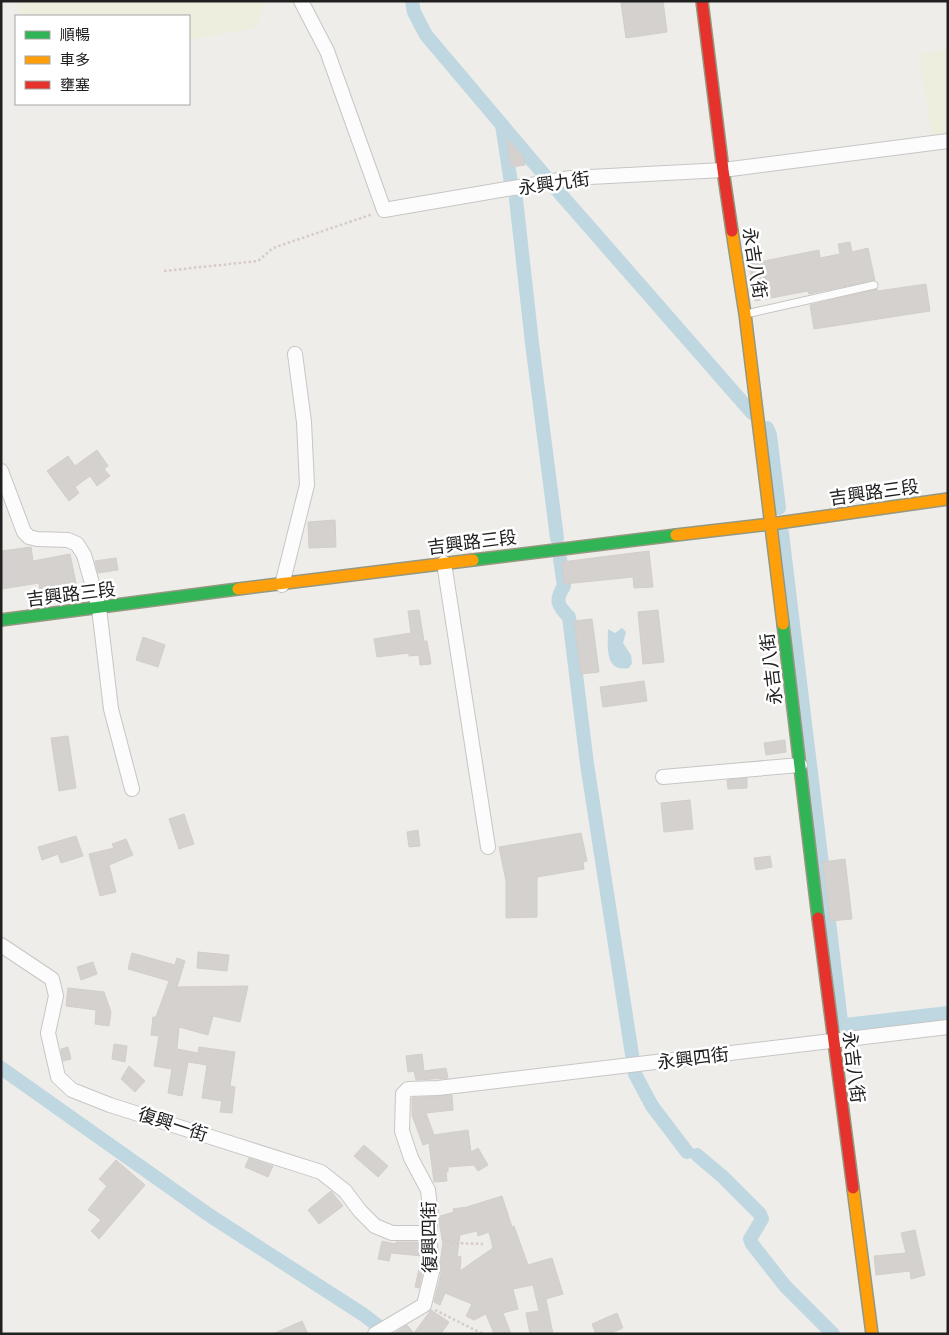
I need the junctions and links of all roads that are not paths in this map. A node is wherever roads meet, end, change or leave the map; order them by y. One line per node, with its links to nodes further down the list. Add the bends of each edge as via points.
1 (301, 1): 4 (street, 永興九街, via 327,51 384,210 571,178)
2 (702, 1): 4 (street, 永吉八街)
3 (948, 141): 4 (street, 永興九街)
4 (723, 170): 6 (street, 永吉八街)
5 (874, 284): 6 (lane)
6 (745, 314): 10 (street, 永吉八街)
7 (295, 354): 12 (street, via 304,422 307,485)
8 (1, 471): 13 (street, via 24,532 29,537 68,540 77,544 84,556)
9 (948, 499): 10 (street, 吉興路三段)
10 (771, 524): 11 (street, 吉興路三段); 15 (street, 永吉八街)
11 (444, 563): 12 (street, 吉興路三段); 18 (street)
12 (282, 585): 13 (street, 吉興路三段)
13 (99, 608): 14 (street, 吉興路三段); 17 (street, via 111,709)
14 (1, 620)
15 (800, 765): 16 (street); 21 (street, 永吉八街)
16 (663, 778)
17 (132, 789)
18 (488, 847)
19 (1, 944): 23 (street, 復興一街, via 52,979 56,996 48,1033 58,1076 72,1090 321,1172 345,1191 375,1226 392,1233)
20 (948, 1027): 21 (street, 永興四街)
21 (833, 1042): 22 (street, 永興四街); 25 (street, 永吉八街)
22 (438, 1088): 23 (street, 復興四街, via 408,1089 403,1094 402,1131 411,1158 428,1190)
23 (429, 1233): 24 (street, 復興四街, via 432,1272 424,1305)
24 (375, 1334)
25 (872, 1334)

